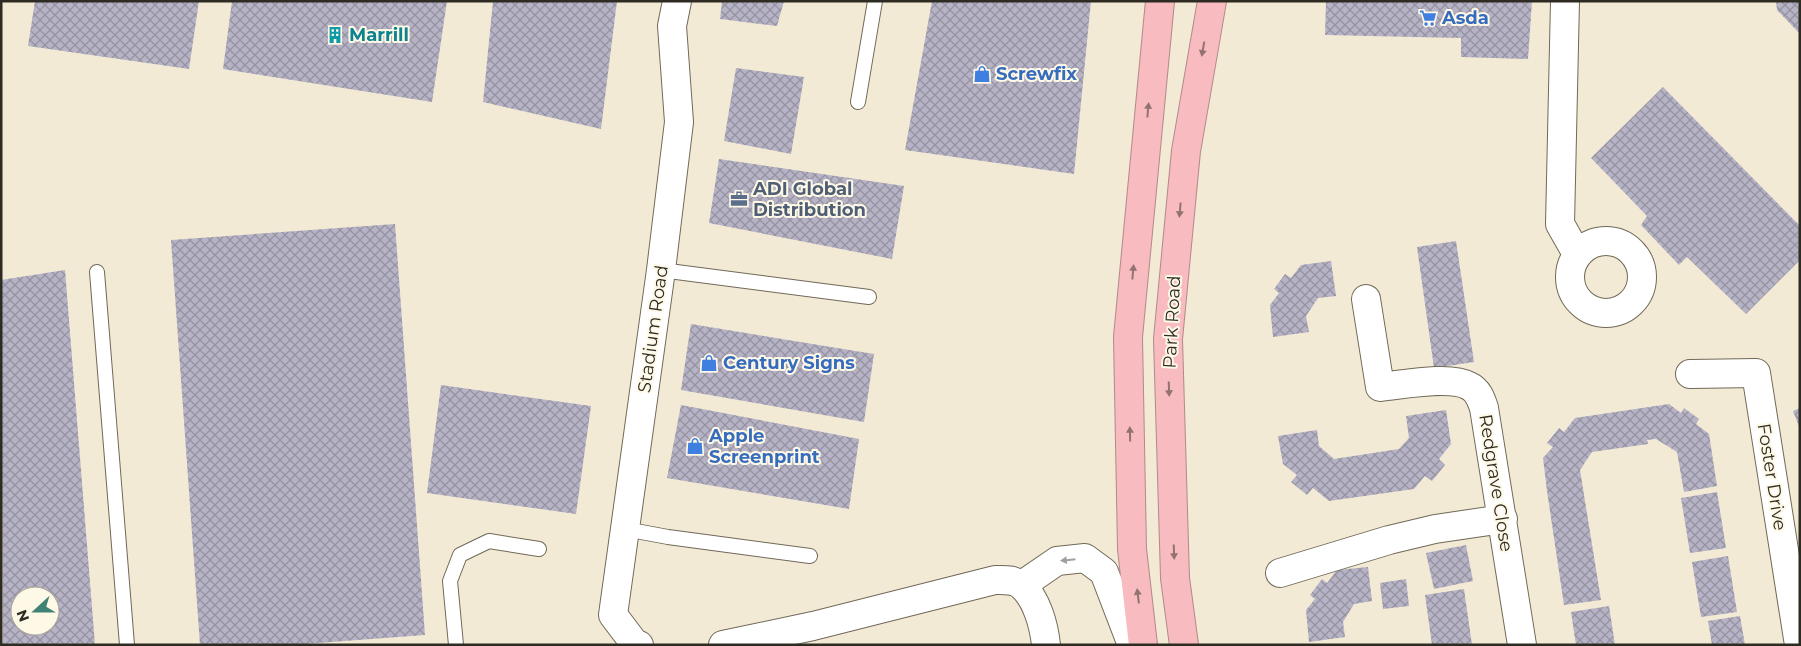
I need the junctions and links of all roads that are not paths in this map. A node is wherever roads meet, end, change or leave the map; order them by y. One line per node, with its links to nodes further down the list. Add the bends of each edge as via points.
1 (677, 1): 8 (street, Stadium Road, via 672,26 679,122)
2 (875, 1): 6 (lane)
3 (1160, 1): 25 (highway, one-way to 3, via 1132,550 1128,337)
4 (1212, 1): 26 (highway, Park Road, one-way to 26, via 1186,152 1168,339 1175,578)
5 (1565, 1): 7 (street, via 1555,86 1560,224)
6 (858, 102)
7 (1578, 254)
8 (661, 270): 10 (lane); 14 (street, Stadium Road)
9 (97, 272): 19 (lane)
10 (869, 297)
11 (1366, 299): 13 (street, Redgrave Close, via 1380,387 1444,381 1459,382 1477,391 1484,408)
12 (1690, 374): 28 (street, Foster Drive, via 1756,373)
13 (1503, 519): 17 (street, via 1389,540); 27 (street, Redgrave Close)
14 (625, 529): 16 (lane); 21 (street, Stadium Road, via 613,615)
15 (539, 549): 20 (lane, via 489,541 460,555 450,581)
16 (810, 556)
17 (1280, 573)
18 (1022, 585): 22 (street, via 1010,580 995,580); 23 (street, via 1034,602 1045,632); 24 (street, one-way to 18, via 1104,572 1085,558 1057,561)
19 (127, 645)
20 (456, 645)
21 (639, 645)
22 (723, 645)
23 (1046, 645)
24 (1132, 645)
25 (1143, 645)
26 (1184, 645)
27 (1522, 645)
28 (1799, 645)

